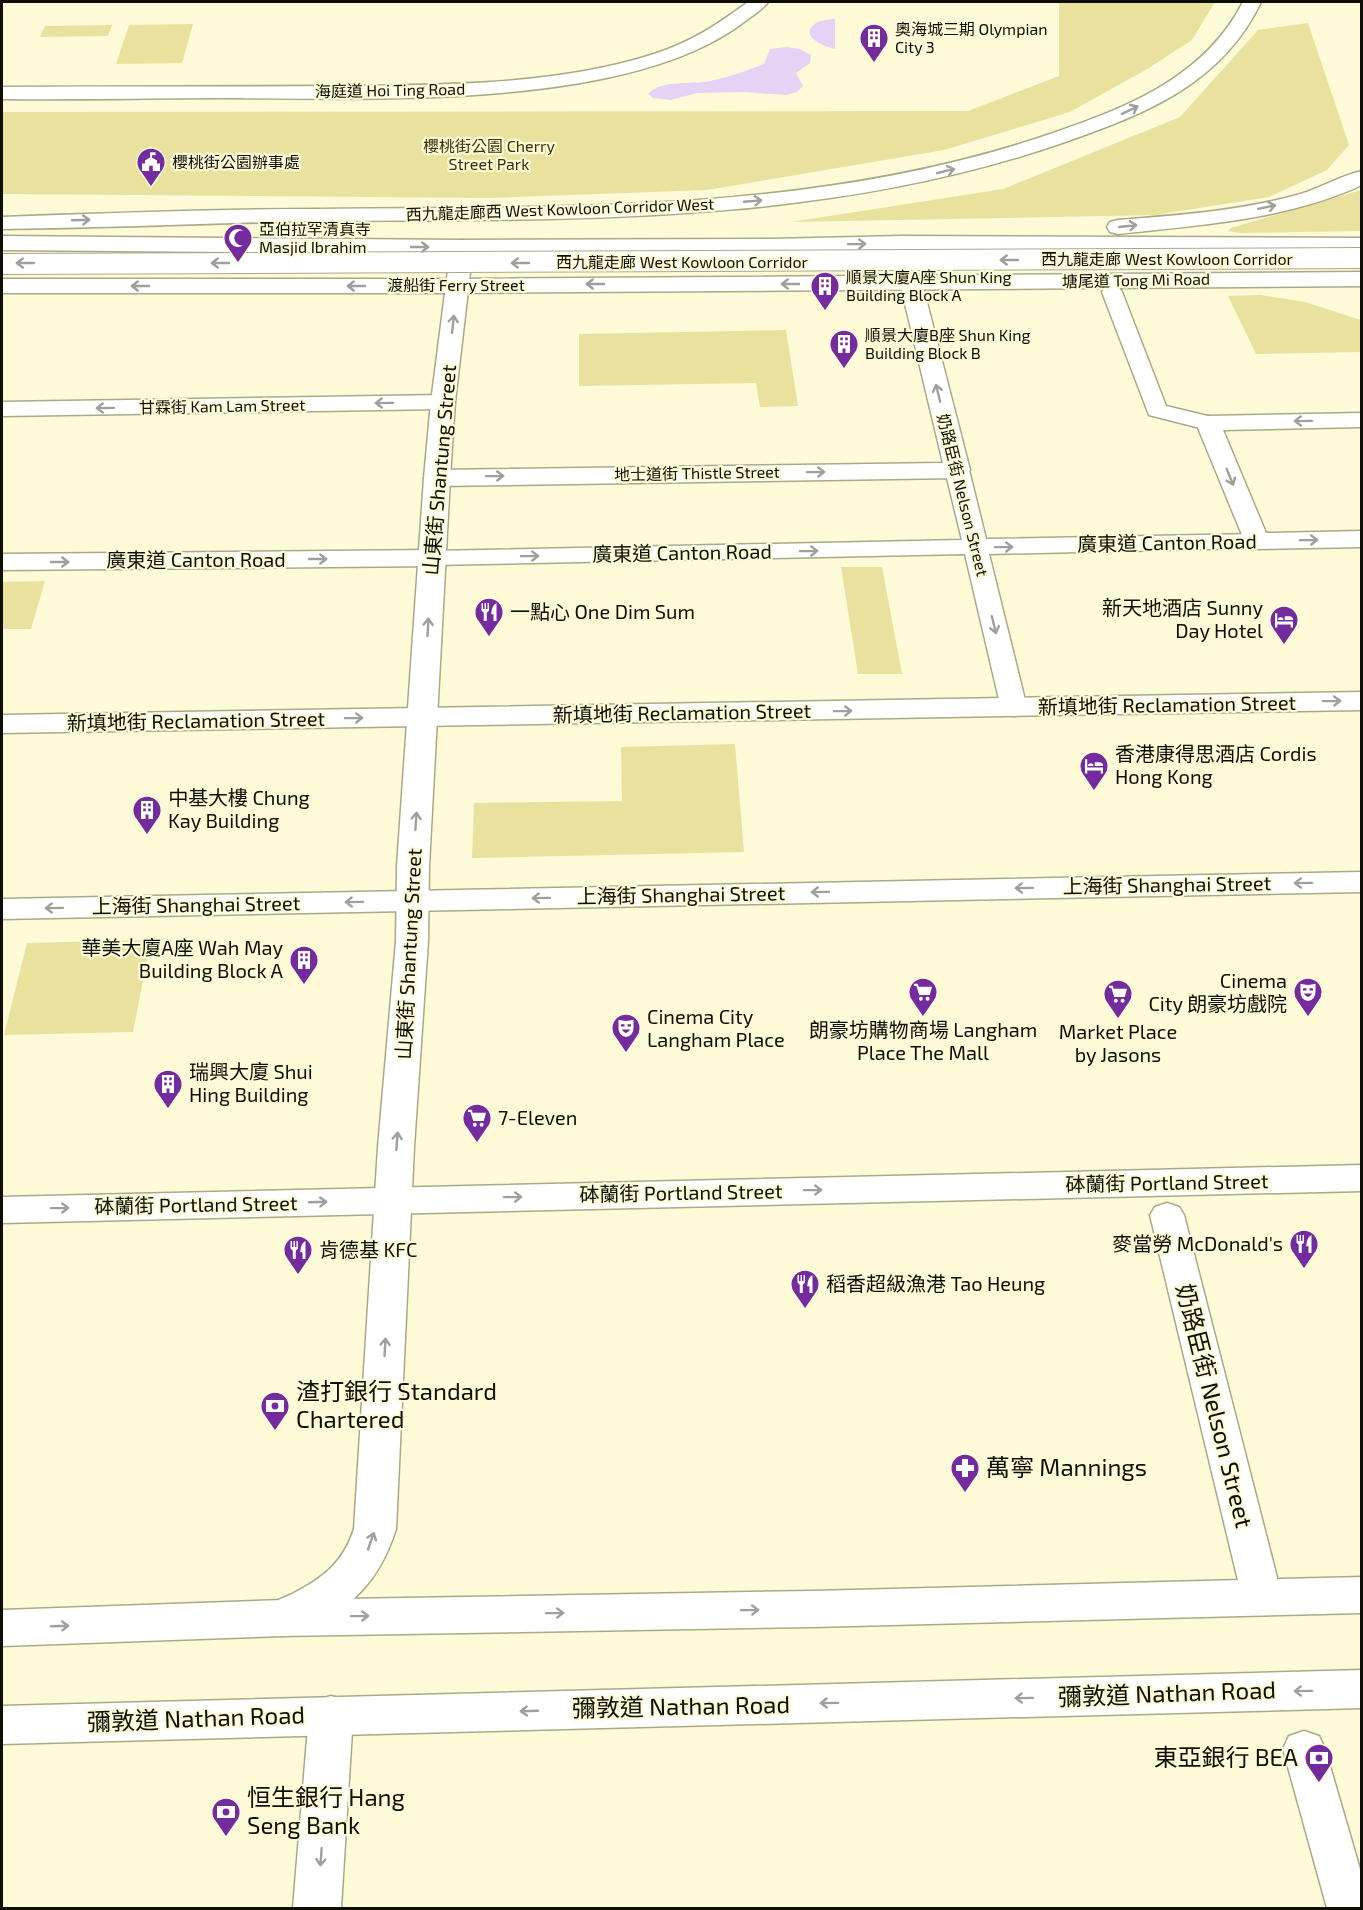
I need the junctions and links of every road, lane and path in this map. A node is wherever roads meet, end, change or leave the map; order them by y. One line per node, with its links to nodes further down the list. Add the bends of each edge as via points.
1 (759, 2): 3 (main road, 海庭道 Hoi Ting Road, via 722,32 668,56 592,74 528,83 358,91)
2 (1252, 2): 5 (main road, 西九龍走廊西 West Kowloon Corridor West, one-way to 2, via 543,213 678,207 866,187 1026,150 1134,109 1210,60 1237,32)
3 (2, 93)
4 (1362, 177): 7 (main road, one-way to 4, via 1209,217 1299,200)
5 (2, 223)
6 (5, 243): 9 (main road, 渡船街 Ferry Street, one-way to 9)
7 (902, 243): 8 (main road, 塘尾道 Tong Mi Road); 9 (main road, 渡船街 Ferry Street, one-way to 7)
8 (1362, 245)
9 (462, 247): 16 (main road, 山東街 Shantung Street)
10 (1362, 258): 11 (main road, 西九龍走廊 West Kowloon Corridor, one-way to 11, bridge)
11 (2, 264)
12 (1246, 279): 13 (main road, 塘尾道 Tong Mi Road); 14 (main road, 塘尾道 Tong Mi Road); 18 (main road)
13 (1362, 279)
14 (911, 283): 16 (main road, 渡船街 Ferry Street, one-way to 16); 23 (main road, 奶路臣街 Nelson Street, one-way to 14)
15 (2, 286): 16 (main road, 渡船街 Ferry Street, one-way to 15)
16 (457, 286): 19 (main road, 山東街 Shantung Street, one-way to 16)
17 (1112, 292): 22 (street, via 1157,410)
18 (1362, 297)
19 (442, 402): 20 (main road, 甘霖街 Kam Lam Street, one-way to 20); 24 (main road, 山東街 Shantung Street)
20 (2, 410)
21 (1362, 420): 22 (main road, one-way to 22)
22 (1208, 423): 26 (main road, one-way to 26)
23 (957, 470): 24 (main road, 地士道街 Thistle Street, one-way to 23); 27 (street, 奶路臣街 Nelson Street)
24 (437, 478): 28 (main road, 山東街 Shantung Street)
25 (1362, 539): 26 (main road, 廣東道 Canton Road, one-way to 25)
26 (1256, 541): 27 (street, 廣東道 Canton Road, one-way to 26)
27 (975, 548): 28 (street, 廣東道 Canton Road, one-way to 27); 31 (street, 奶路臣街 Nelson Street, one-way to 31)
28 (432, 558): 29 (main road, 廣東道 Canton Road, one-way to 28); 32 (main road, 山東街 Shantung Street, one-way to 28)
29 (2, 562)
30 (1362, 701): 31 (main road, 新填地街 Reclamation Street, one-way to 30)
31 (1014, 708): 32 (main road, 新填地街 Reclamation Street, one-way to 31)
32 (421, 717): 33 (main road, 新填地街 Reclamation Street, one-way to 32); 35 (main road, 山東街 Shantung Street, one-way to 32)
33 (2, 724)
34 (1362, 882): 35 (main road, 上海街 Shanghai Street, one-way to 35)
35 (412, 901): 36 (main road, 上海街 Shanghai Street, one-way to 36); 38 (main road, 山東街 Shantung Street, one-way to 35)
36 (2, 909)
37 (1362, 1178): 38 (main road, 砵蘭街 Portland Street, one-way to 37)
38 (395, 1200): 39 (main road, 砵蘭街 Portland Street, one-way to 38); 43 (main road, 山東街 Shantung Street, one-way to 38, via 321,1600 346,1581 365,1557 375,1529)
39 (2, 1210)
40 (1167, 1215): 42 (street, 奶路臣街 Nelson Street)
41 (1362, 1595): 42 (main road)
42 (1262, 1597): 43 (main road, one-way to 42)
43 (282, 1618): 44 (main road, one-way to 43)
44 (2, 1628)
45 (1362, 1689): 46 (main road, 彌敦道 Nathan Road, one-way to 46)
46 (331, 1715): 47 (main road, 彌敦道 Nathan Road); 49 (main road, one-way to 49)
47 (2, 1725)
48 (1304, 1749): 50 (street)
49 (317, 1908)
50 (1349, 1908)

